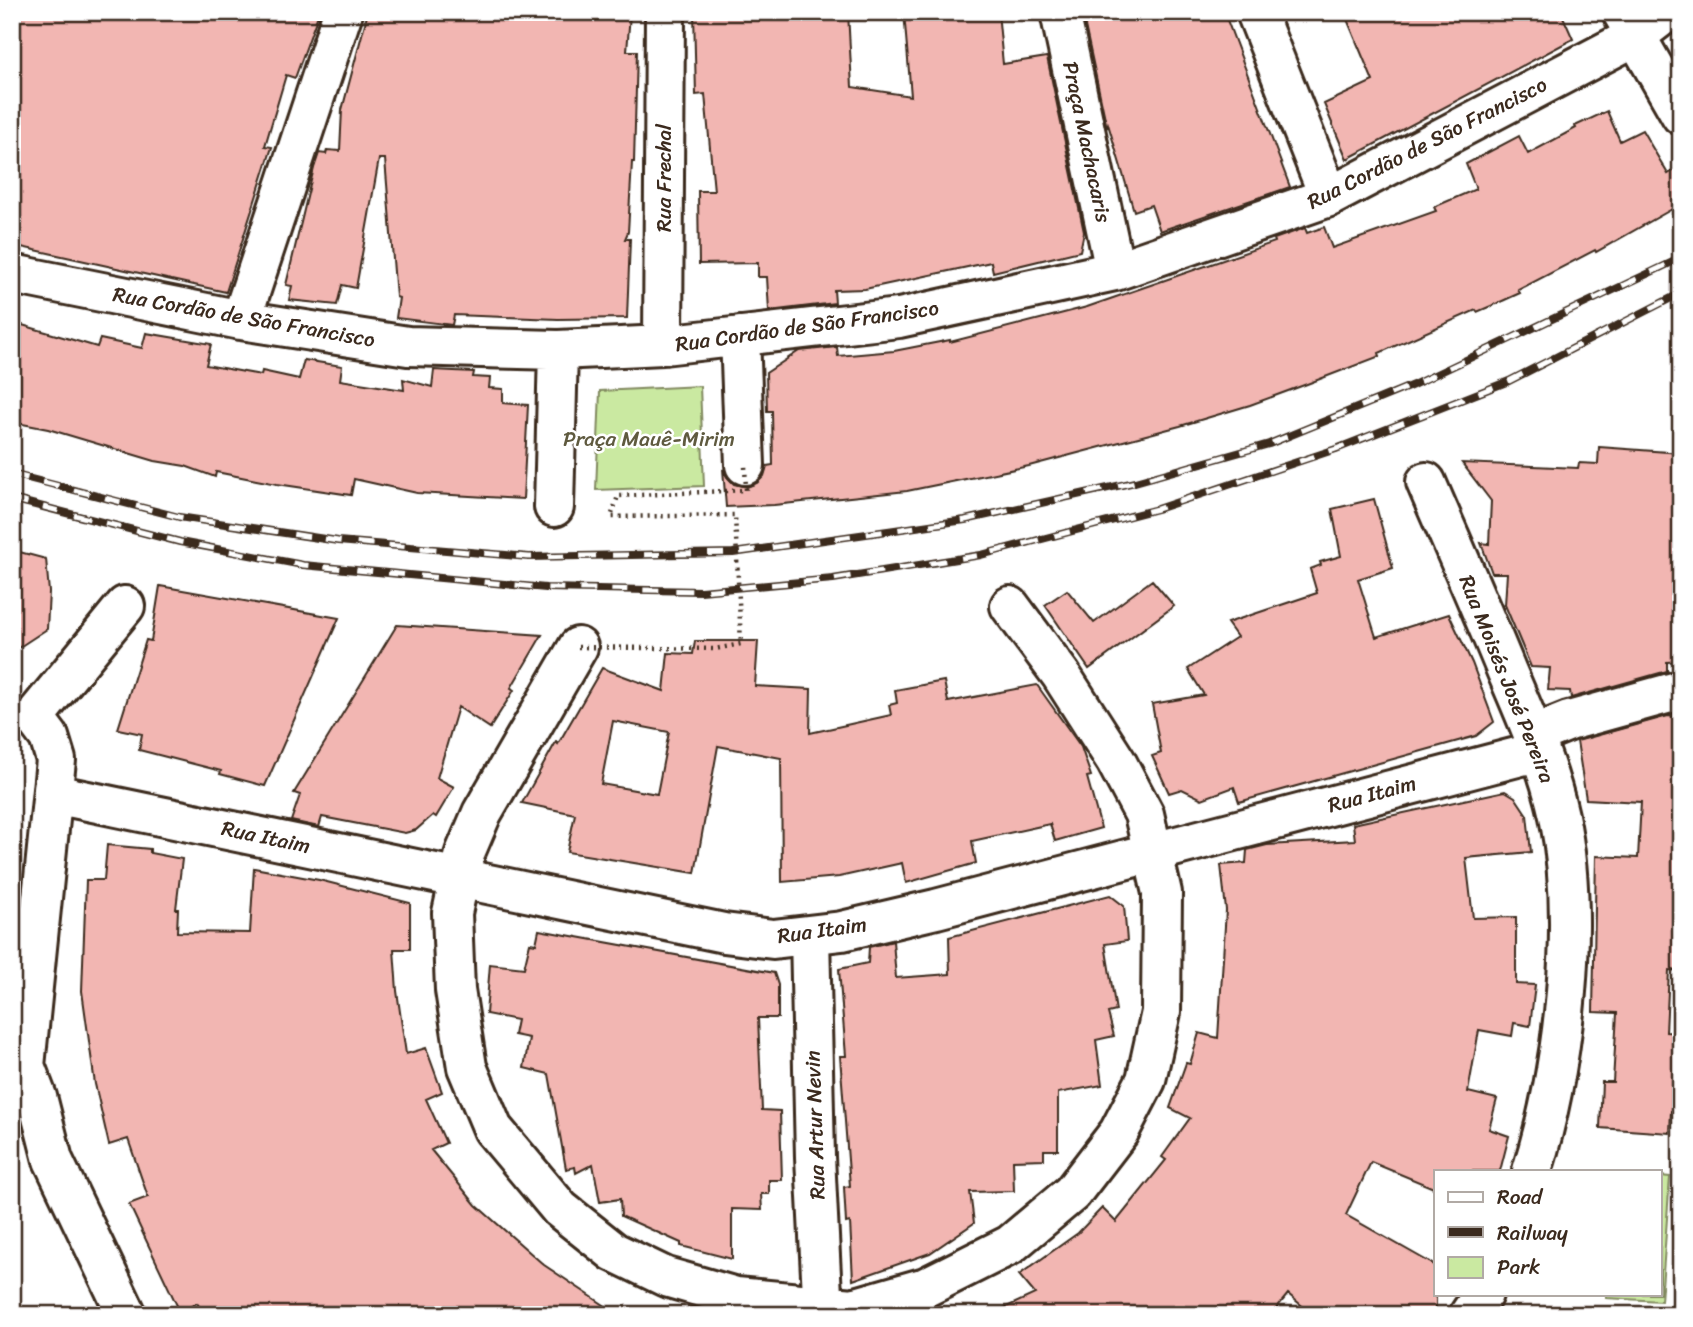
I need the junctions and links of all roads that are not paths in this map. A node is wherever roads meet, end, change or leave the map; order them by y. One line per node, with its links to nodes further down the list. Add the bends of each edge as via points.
1 (343, 12): 11 (street)
2 (665, 12): 13 (street, Rua Frechal)
3 (1060, 12): 9 (street, Praça Machacaris)
4 (1256, 12): 8 (street)
5 (1667, 12): 6 (street, Rua Cordão de São Francisco)
6 (1629, 24): 7 (street); 8 (street, Rua Cordão de São Francisco)
7 (1681, 114)
8 (1329, 197): 9 (street, Rua Cordão de São Francisco)
9 (1115, 271): 12 (street, Rua Cordão de São Francisco, via 899,318)
10 (12, 274): 11 (street, Rua Cordão de São Francisco)
11 (241, 320): 14 (street, Rua Cordão de São Francisco, via 408,346)
12 (740, 336): 13 (street, Rua Cordão de São Francisco); 15 (street)
13 (663, 345): 14 (street, Rua Cordão de São Francisco)
14 (558, 350): 17 (street)
15 (745, 465)
16 (1426, 482): 23 (street, Rua Moisés José Pereira)
17 (554, 507)
18 (1010, 606): 25 (street, via 1116,761 1144,814)
19 (125, 607): 22 (street)
20 (578, 647): 26 (street, via 482,813)
21 (1681, 690): 23 (street, Rua Itaim, via 1569,721)
22 (23, 713): 24 (street, via 49,737 56,760)
23 (1537, 743): 25 (street, Rua Itaim); 30 (street, Rua Moisés José Pereira, via 1559,816 1567,873 1568,951 1562,1028 1545,1130)
24 (54, 794): 26 (street, Rua Itaim); 29 (street)
25 (1153, 852): 27 (street, Rua Itaim, via 936,909); 33 (street, via 1163,893 1161,1012 1146,1080 1119,1132 1072,1193 1010,1245 926,1287 853,1308)
26 (460, 878): 27 (street, Rua Itaim, via 724,933 773,939); 33 (street, via 452,926 455,990 467,1067 493,1129 560,1209 614,1252 666,1277 736,1297)
27 (810, 934): 33 (street, Rua Artur Nevin)
28 (12, 1030): 29 (street)
29 (25, 1085): 32 (street)
30 (1532, 1170)
31 (1482, 1296): 34 (street)
32 (114, 1310)
33 (822, 1310)
34 (1469, 1315)

